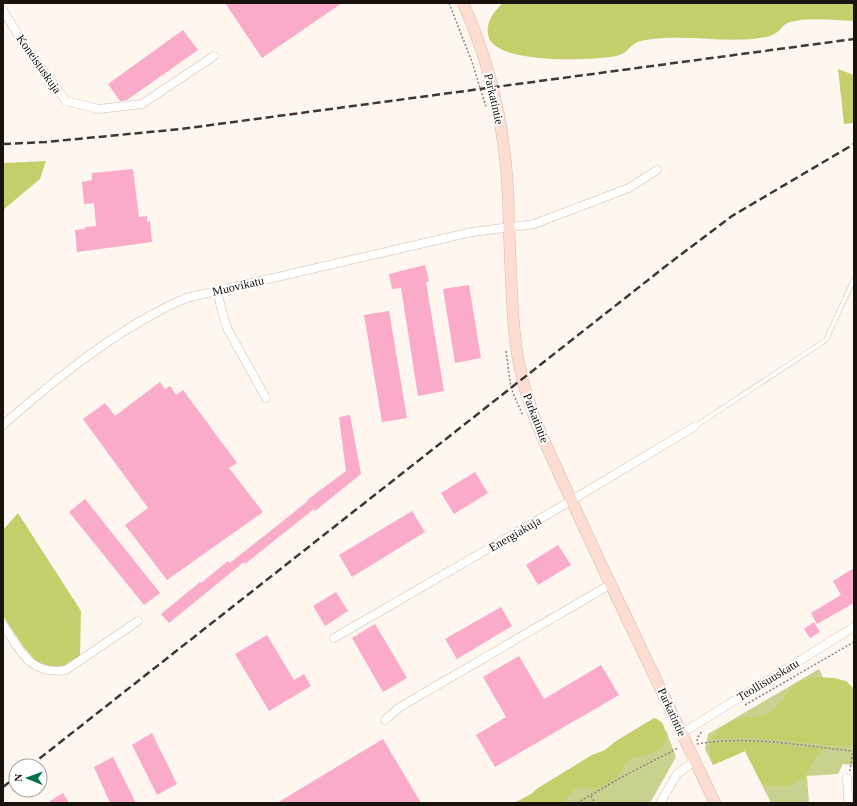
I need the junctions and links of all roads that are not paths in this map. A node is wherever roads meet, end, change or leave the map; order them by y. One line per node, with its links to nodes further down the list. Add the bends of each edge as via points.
1 (463, 3): 5 (street, Parkatintie, via 493,87 505,154)
2 (3, 10): 3 (street, Koneistuskuja, via 25,46 66,101 99,109 142,104)
3 (214, 56)
4 (657, 170): 5 (street, Muovikatu, via 629,188 549,219 534,224)
5 (508, 227): 7 (street, Muovikatu, via 472,232); 11 (street, Parkatintie, via 518,363 534,419)
6 (854, 279): 10 (lane, via 826,340)
7 (217, 290): 8 (street, via 228,330); 9 (street, Muovikatu, via 186,298 164,308 92,352)
8 (266, 398)
9 (3, 426)
10 (694, 427): 11 (street, Energiakuja)
11 (571, 500): 12 (street, Parkatintie); 16 (street, Energiakuja)
12 (611, 584): 17 (street, via 400,707); 18 (street, Parkatintie)
13 (138, 621): 14 (street, via 66,670 55,672 34,666)
14 (3, 625)
15 (854, 627): 18 (street, Teollisuuskatu)
16 (334, 638)
17 (385, 720)
18 (682, 733): 19 (street, Parkatintie)
19 (691, 763): 21 (street, via 677,774); 22 (street, Parkatintie)
20 (847, 778): 23 (street)
21 (660, 803)
22 (714, 803)
23 (849, 803)

